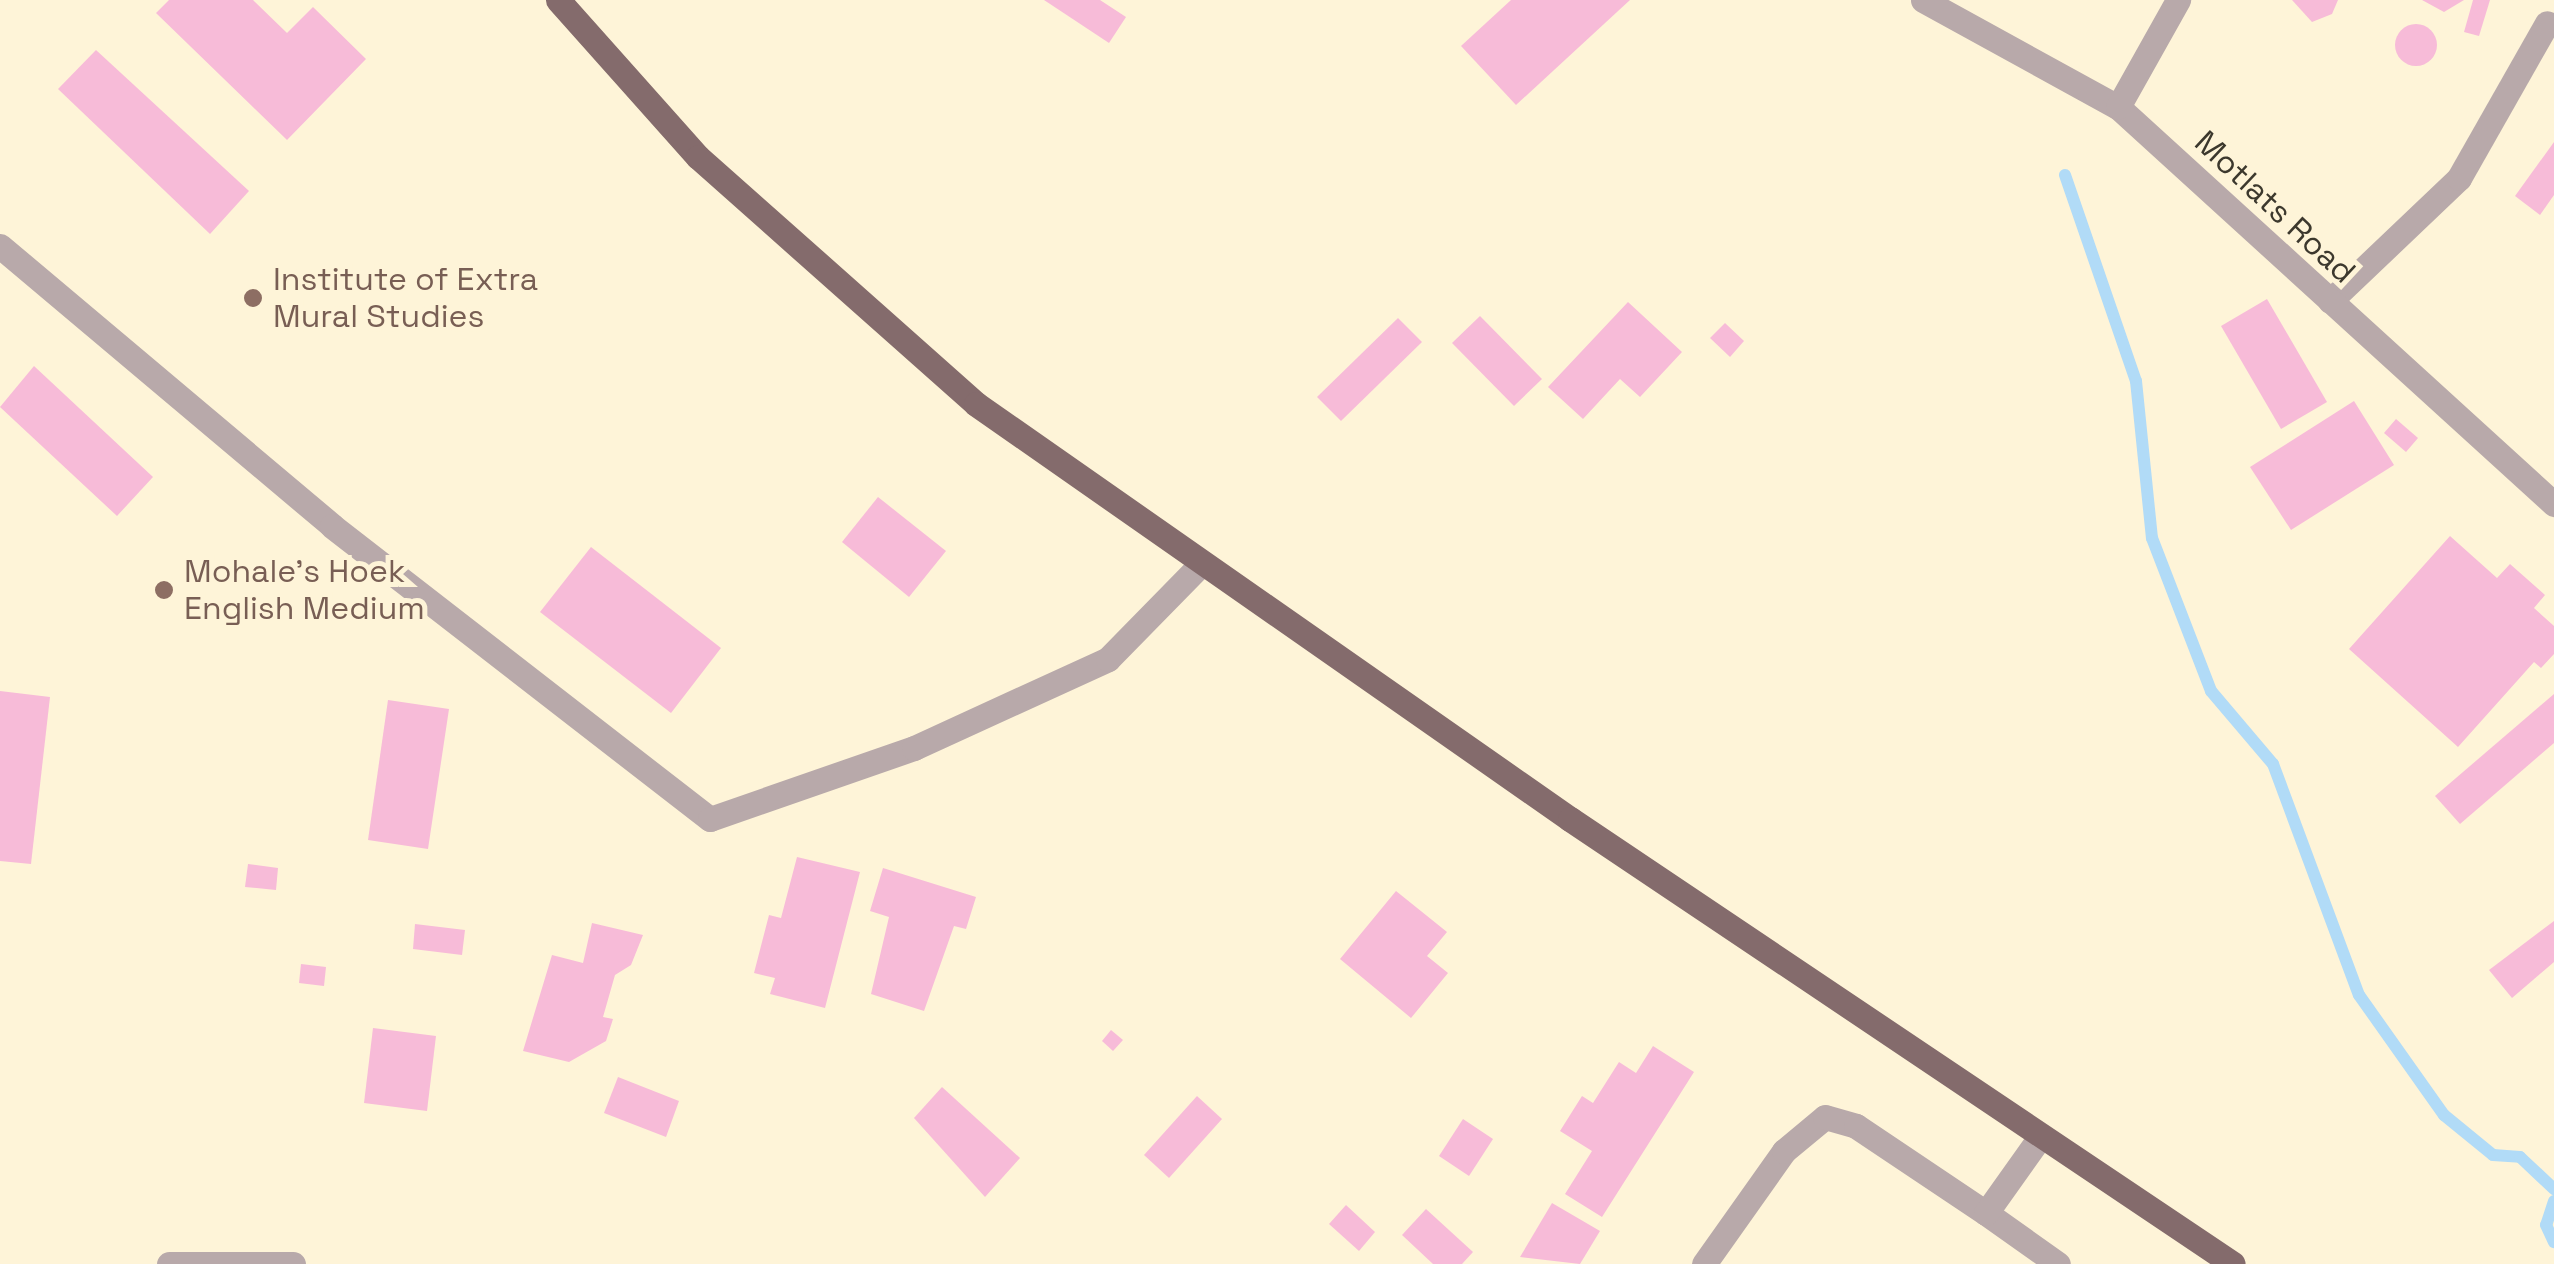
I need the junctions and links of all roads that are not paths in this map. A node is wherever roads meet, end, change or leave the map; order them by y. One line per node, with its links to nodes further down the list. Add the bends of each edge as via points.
1 (558, 0): 9 (main road, via 698,157 976,404)
2 (1923, 0): 5 (street, Motlats Road)
3 (2178, 0): 5 (street)
4 (2548, 23): 7 (street, via 2459,178)
5 (2118, 107): 7 (street, Motlats Road)
6 (0, 246): 9 (street, via 332,526 710,820 914,748 1108,660)
7 (2330, 301): 8 (street, Motlats Road)
8 (2554, 504)
9 (1200, 566): 10 (main road)
10 (2040, 1137): 11 (street); 16 (main road)
11 (1986, 1213): 14 (street, via 1856,1126 1826,1116 1784,1151); 15 (street)
12 (170, 1264): 13 (street)
13 (294, 1264)
14 (1704, 1264)
15 (2058, 1264)
16 (2233, 1264)

